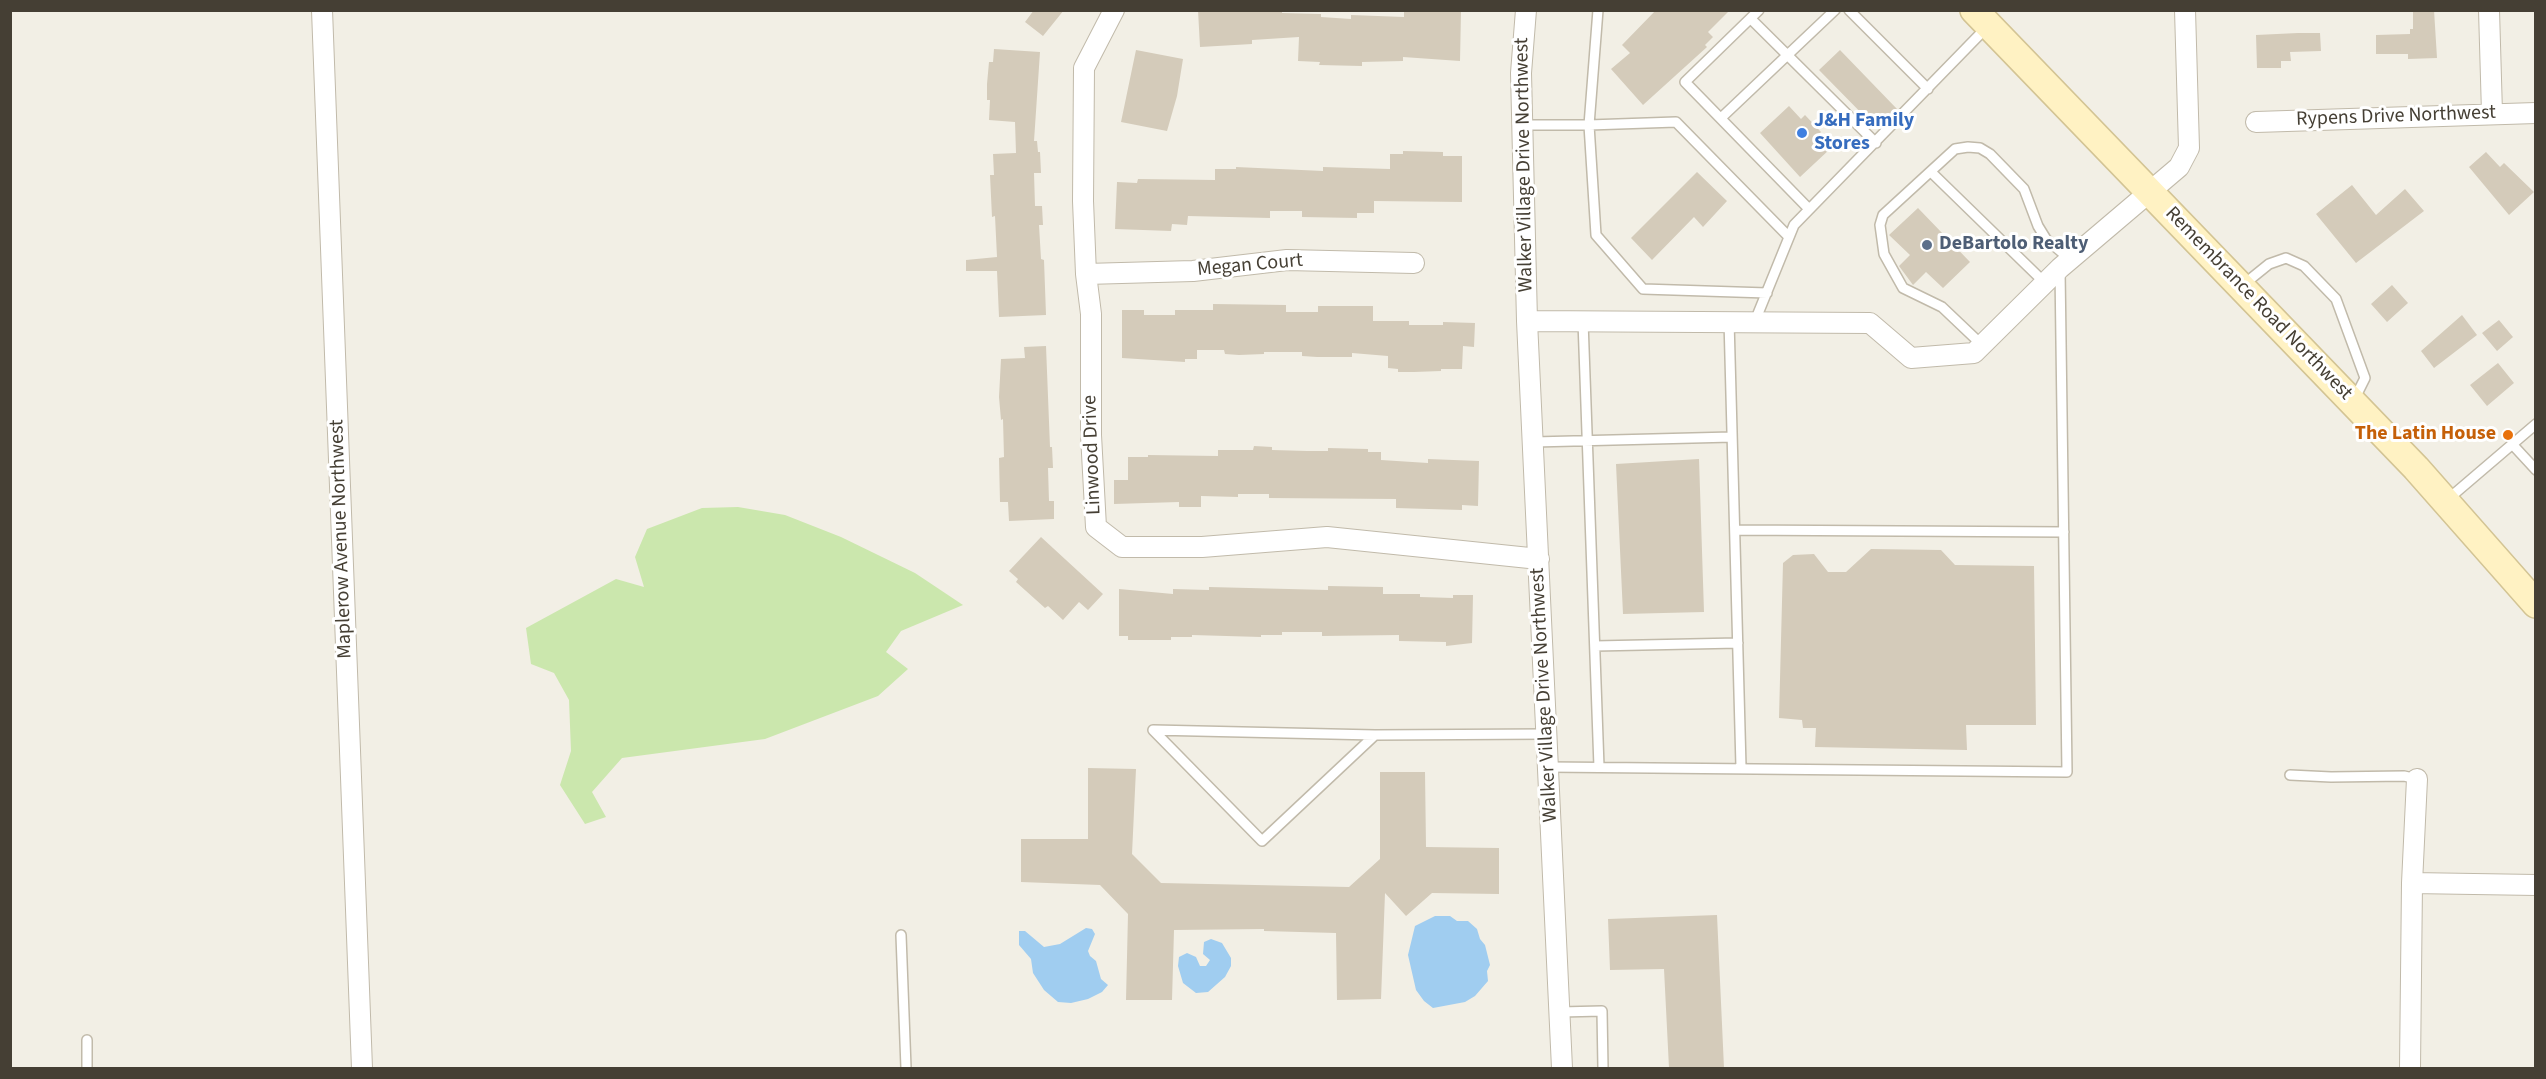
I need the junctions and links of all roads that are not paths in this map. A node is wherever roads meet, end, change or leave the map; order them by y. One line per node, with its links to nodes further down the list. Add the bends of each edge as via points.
1 (322, 10): 63 (street, Maplerow Avenue Northwest)
2 (1114, 10): 27 (street, Linwood Drive, via 1084,68)
3 (1526, 10): 18 (street, Walker Village Drive Northwest)
4 (1598, 10): 19 (lane)
5 (1759, 10): 10 (lane)
6 (1834, 10): 12 (lane)
7 (1849, 10): 13 (lane)
8 (2185, 10): 22 (street, Walker Village Drive Northwest, via 2189,148 2179,167)
9 (2489, 10): 14 (street)
10 (1751, 18): 12 (lane); 16 (lane, via 1685,82)
11 (1981, 18): 13 (lane); 22 (main road, Remembrance Road Northwest)
12 (1788, 56): 16 (lane); 20 (lane)
13 (1928, 89): 20 (lane)
14 (2492, 113): 15 (street, Rypens Drive Northwest); 17 (street, Rypens Drive Northwest)
15 (2535, 113)
16 (1721, 118): 23 (lane)
17 (2256, 122)
18 (1522, 125): 19 (lane); 32 (street, Walker Village Drive Northwest)
19 (1589, 125): 24 (lane, via 1676,122); 30 (lane, via 1596,235 1643,289)
20 (1876, 143): 23 (lane)
21 (1931, 172): 26 (lane, via 1955,149 1980,148 1990,154 2024,189 2038,226); 28 (lane); 35 (lane, via 1883,215 1880,225 1884,254 1903,288 1942,307)
22 (2151, 192): 26 (street, Walker Village Drive Northwest); 29 (main road, Remembrance Road Northwest)
23 (1809, 209): 24 (lane)
24 (1789, 237): 30 (lane)
25 (1414, 263): 27 (street, Megan Court, via 1287,260 1193,271)
26 (2065, 264): 28 (street, Walker Village Drive Northwest); 45 (lane)
27 (1086, 274): 46 (street, Linwood Drive, via 1091,314 1096,528 1122,547 1202,547 1327,537)
28 (2046, 284): 35 (street, Walker Village Drive Northwest)
29 (2242, 287): 36 (main road, Remembrance Road Northwest); 36 (lane, via 2269,264 2286,258 2304,266 2336,299 2366,378)
30 (1767, 293): 34 (lane)
31 (1729, 320): 33 (street, Walker Village Drive Northwest); 34 (street, Walker Village Drive Northwest); 38 (lane)
32 (1527, 321): 33 (street, Walker Village Drive Northwest); 40 (street, Walker Village Drive Northwest)
33 (1583, 321): 39 (lane)
34 (1755, 321): 35 (street, Walker Village Drive Northwest, via 1870,323 1911,358 1974,353)
35 (1982, 345)
36 (2353, 403): 43 (main road, Remembrance Road Northwest)
37 (2535, 424): 41 (lane)
38 (1732, 437): 39 (lane); 44 (lane)
39 (1588, 440): 40 (lane); 49 (lane)
40 (1534, 442): 46 (street, Walker Village Drive Northwest)
41 (2512, 444): 42 (lane); 43 (lane)
42 (2535, 470)
43 (2445, 501): 47 (main road, Remembrance Road Northwest)
44 (1735, 530): 45 (lane); 48 (lane)
45 (2064, 532): 54 (lane, via 2067,772)
46 (1539, 560): 50 (street, Walker Village Drive Northwest)
47 (2535, 604)
48 (1738, 643): 49 (lane); 54 (lane)
49 (1595, 646): 53 (lane)
50 (1547, 734): 51 (lane); 52 (street, Walker Village Drive Northwest)
51 (1375, 735): 51 (lane, via 1164,730 1153,730 1262,841)
52 (1548, 767): 53 (lane); 60 (street, Walker Village Drive Northwest)
53 (1599, 767): 54 (lane)
54 (1741, 767)
55 (2290, 775): 56 (lane)
56 (2417, 779): 57 (street)
57 (2412, 883): 58 (street); 67 (street)
58 (2535, 885)
59 (901, 935): 64 (lane)
60 (1560, 1012): 65 (street, Walker Village Drive Northwest); 66 (lane, via 1602,1011)
61 (87, 1040): 62 (lane)
62 (87, 1068)
63 (362, 1068)
64 (906, 1068)
65 (1562, 1068)
66 (1603, 1068)
67 (2410, 1068)

